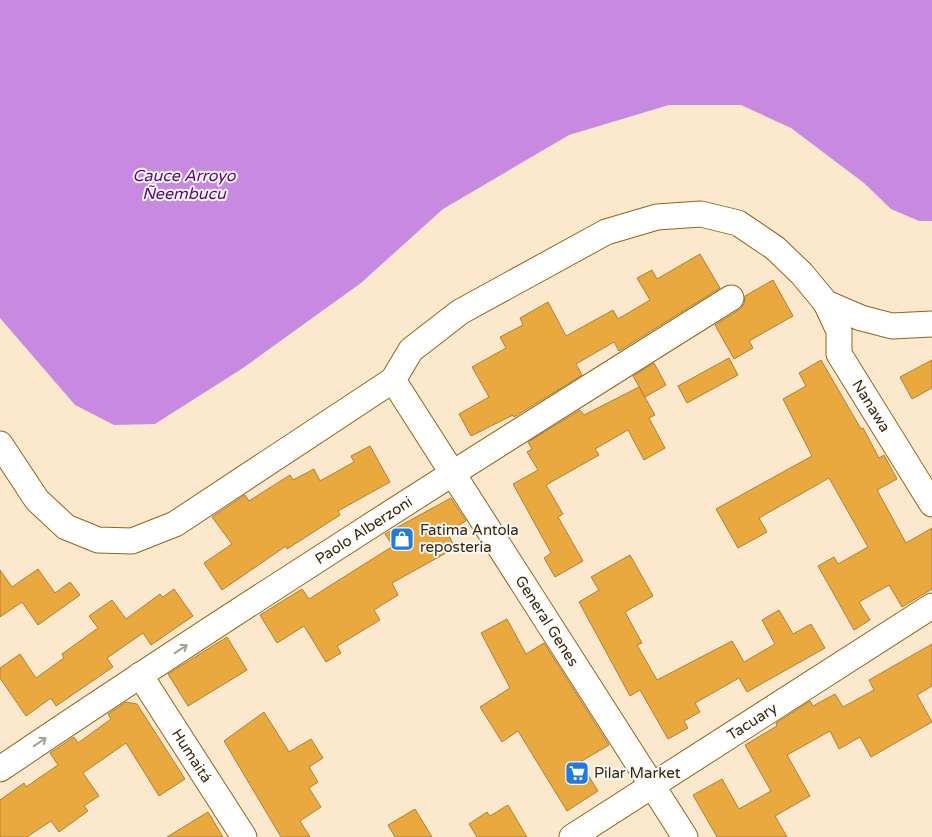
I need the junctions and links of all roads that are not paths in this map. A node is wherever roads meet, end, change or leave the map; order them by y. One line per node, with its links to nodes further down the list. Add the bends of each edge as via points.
1 (730, 298): 6 (street, Paolo Alberzoni)
2 (826, 303): 3 (street, via 861,318 892,326); 4 (street, via 775,248 738,223 701,214 657,217 606,232 460,312 411,350); 7 (street, Nanawa, via 839,331 840,354)
3 (932, 324)
4 (394, 380): 5 (street, via 175,524 132,541 98,540 66,527 37,500); 6 (street, General Genes)
5 (0, 444)
6 (452, 473): 9 (street, Paolo Alberzoni, one-way to 6); 11 (street, General Genes)
7 (932, 504)
8 (932, 606): 11 (street, Tacuary)
9 (140, 675): 10 (street, Paolo Alberzoni, one-way to 9); 12 (street, Humaitá)
10 (0, 769)
11 (651, 785): 13 (street, Tacuary); 14 (street, General Genes)
12 (244, 837)
13 (572, 837)
14 (685, 837)

